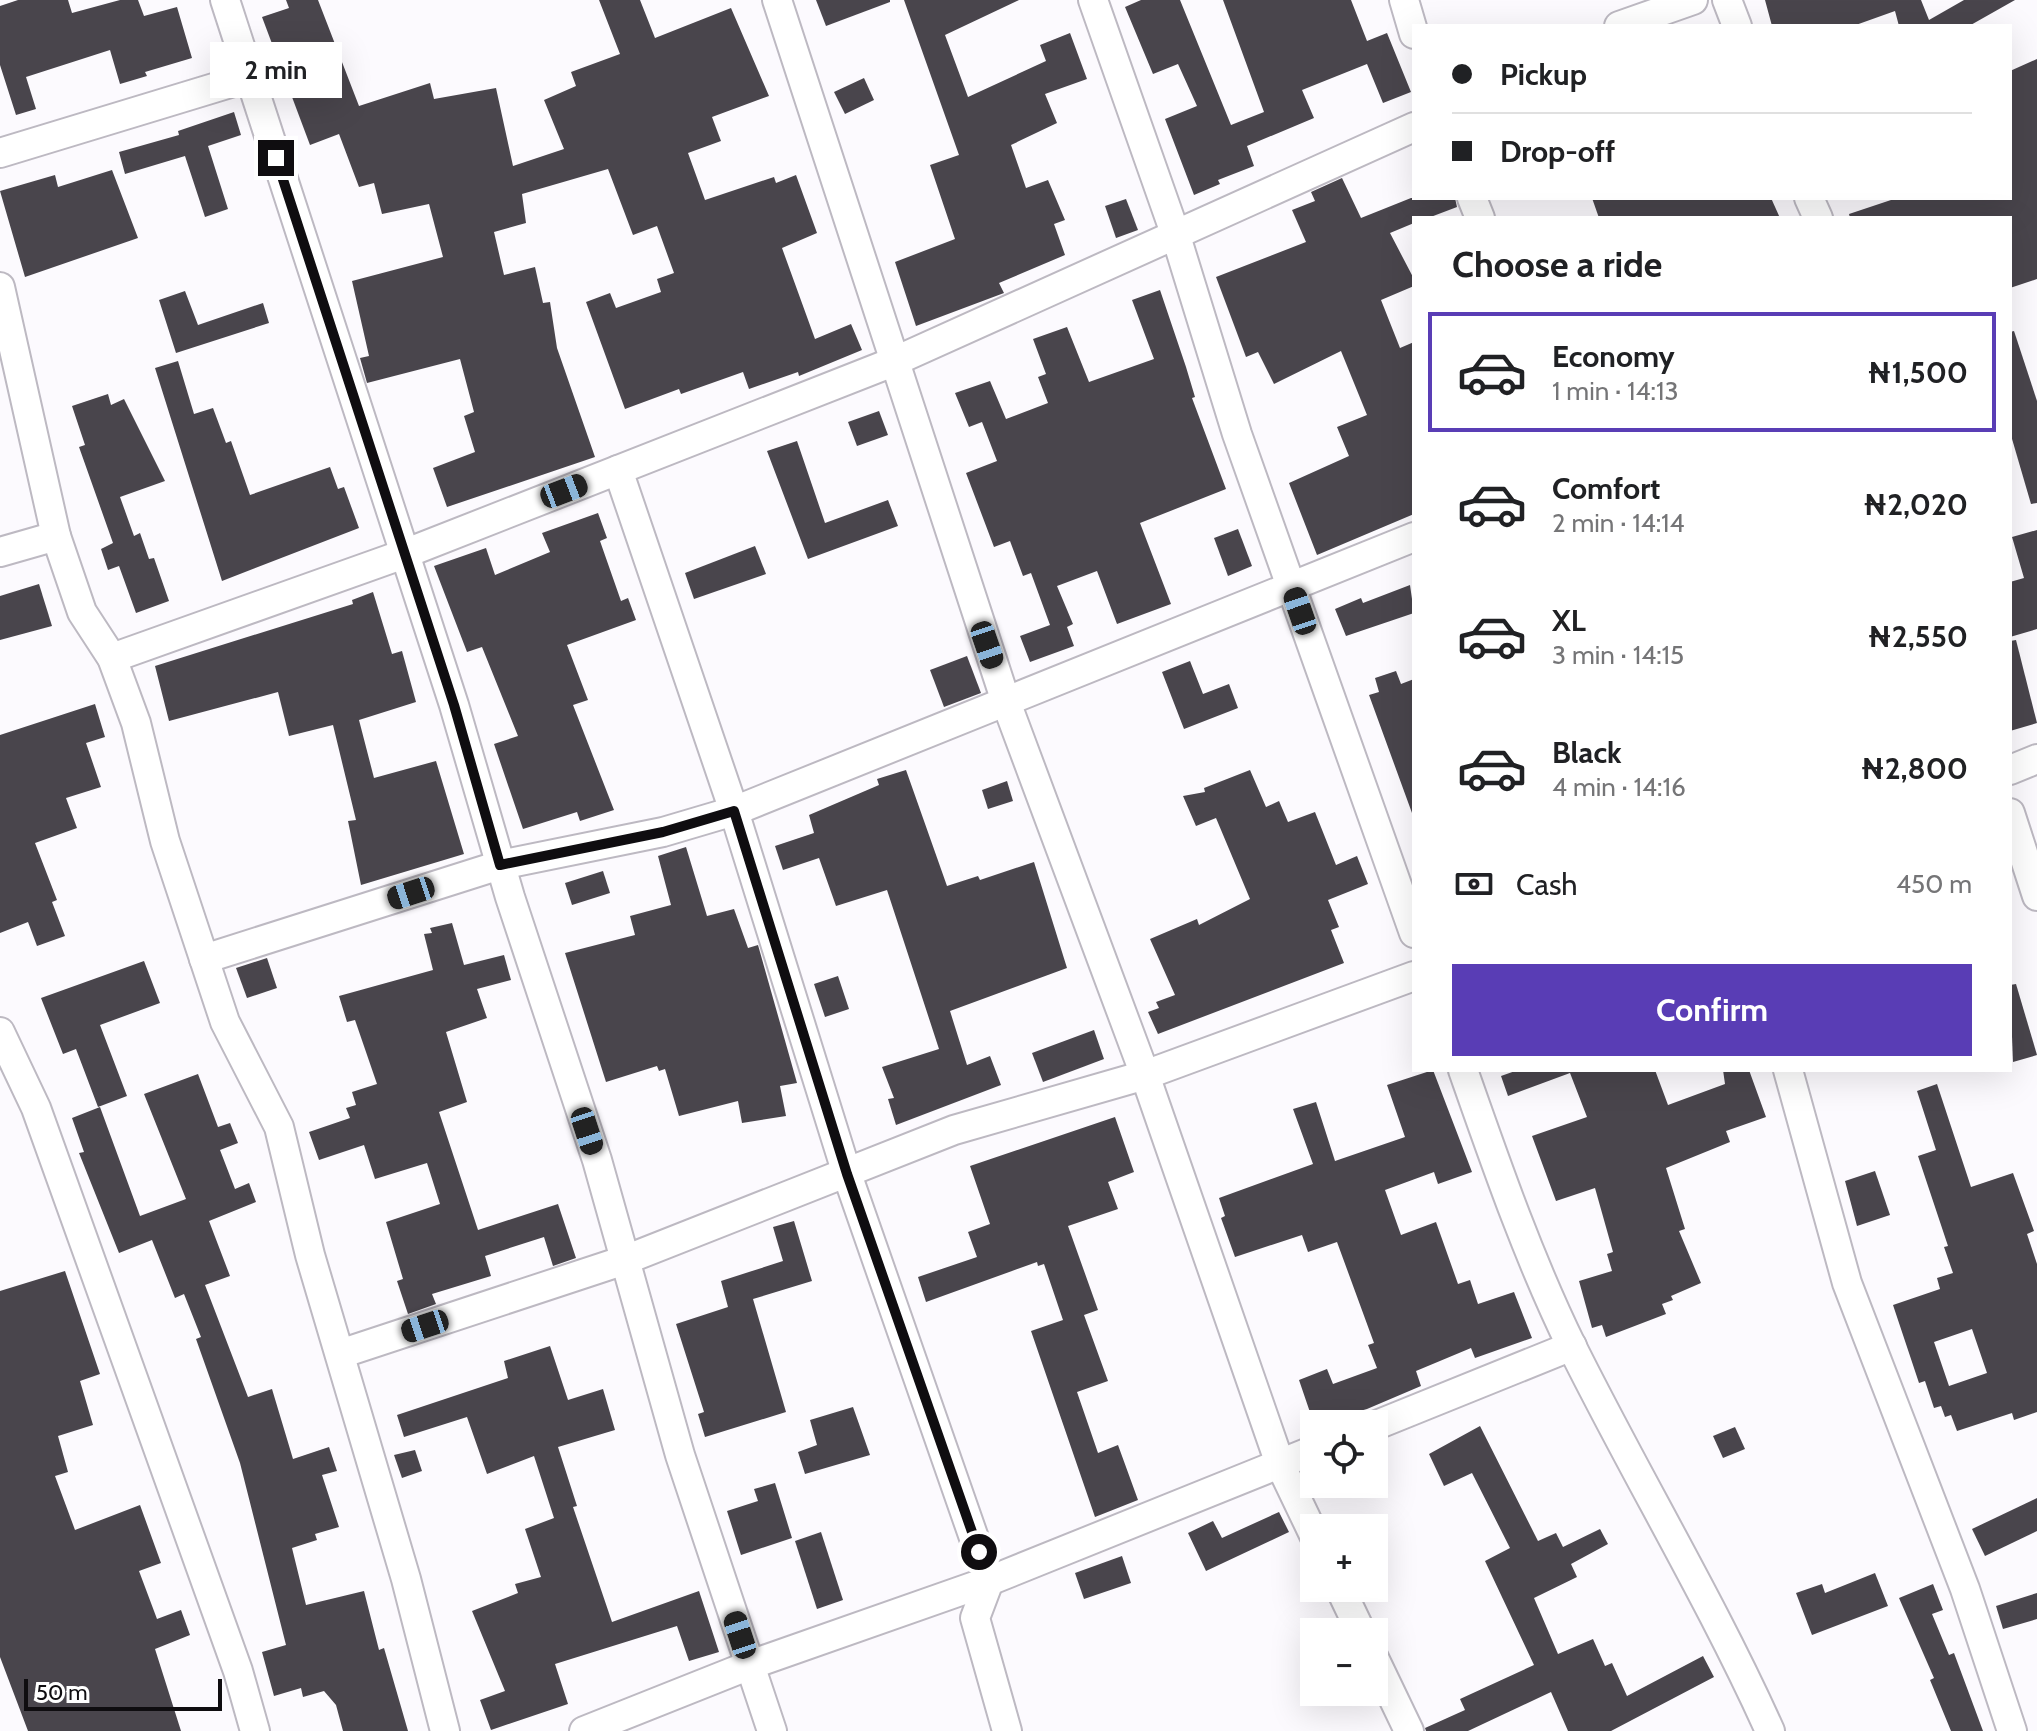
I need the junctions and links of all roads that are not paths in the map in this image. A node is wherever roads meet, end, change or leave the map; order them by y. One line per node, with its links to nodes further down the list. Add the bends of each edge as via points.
1 (225, 0): 10 (street)
2 (777, 0): 15 (street)
3 (1093, 0): 13 (street)
4 (1404, 0): 9 (street)
5 (1693, 0): 7 (street)
6 (1727, 0): 8 (street)
7 (1625, 24)
8 (1736, 24)
9 (1412, 27)
10 (250, 77): 12 (street); 20 (street)
11 (1412, 128): 13 (street)
12 (0, 153)
13 (1175, 233): 15 (street); 21 (street, via 1237,434)
14 (0, 287): 17 (street)
15 (893, 362): 16 (street); 23 (street)
16 (618, 470): 20 (street); 26 (street)
17 (56, 536): 19 (street); 22 (street, via 82,612)
18 (1412, 538): 21 (street)
19 (0, 552)
20 (404, 554): 22 (street); 28 (street)
21 (1291, 585): 23 (street); 30 (street)
22 (112, 658): 31 (street)
23 (1006, 702): 26 (street); 36 (street)
24 (2037, 759): 25 (street)
25 (2012, 769)
26 (734, 811): 28 (street, via 663,832); 37 (street)
27 (2012, 819): 29 (street)
28 (500, 865): 31 (street); 38 (street)
29 (2037, 896)
30 (1412, 927)
31 (204, 959): 40 (street, via 225,1022 279,1127)
32 (1412, 977): 36 (street)
33 (0, 1032): 48 (street, via 36,1108)
34 (1464, 1072): 39 (street, via 1529,1255)
35 (1789, 1072): 55 (street, via 1847,1283 1965,1589)
36 (1145, 1075): 37 (street, via 954,1130); 43 (street)
37 (847, 1174): 38 (street); 45 (street)
38 (625, 1260): 40 (street); 46 (street, via 680,1455)
39 (1572, 1346): 41 (street); 54 (street, via 1730,1642)
40 (340, 1354): 49 (street)
41 (1388, 1420)
42 (1300, 1456): 43 (street)
43 (1280, 1464): 44 (street); 45 (street)
44 (1304, 1514)
45 (989, 1581): 46 (street); 52 (street, via 975,1618)
46 (750, 1665): 50 (street); 51 (street)
47 (1388, 1687): 53 (street)
48 (255, 1731)
49 (445, 1731)
50 (584, 1731)
51 (772, 1731)
52 (1007, 1731)
53 (1409, 1731)
54 (1770, 1731)
55 (2012, 1731)

